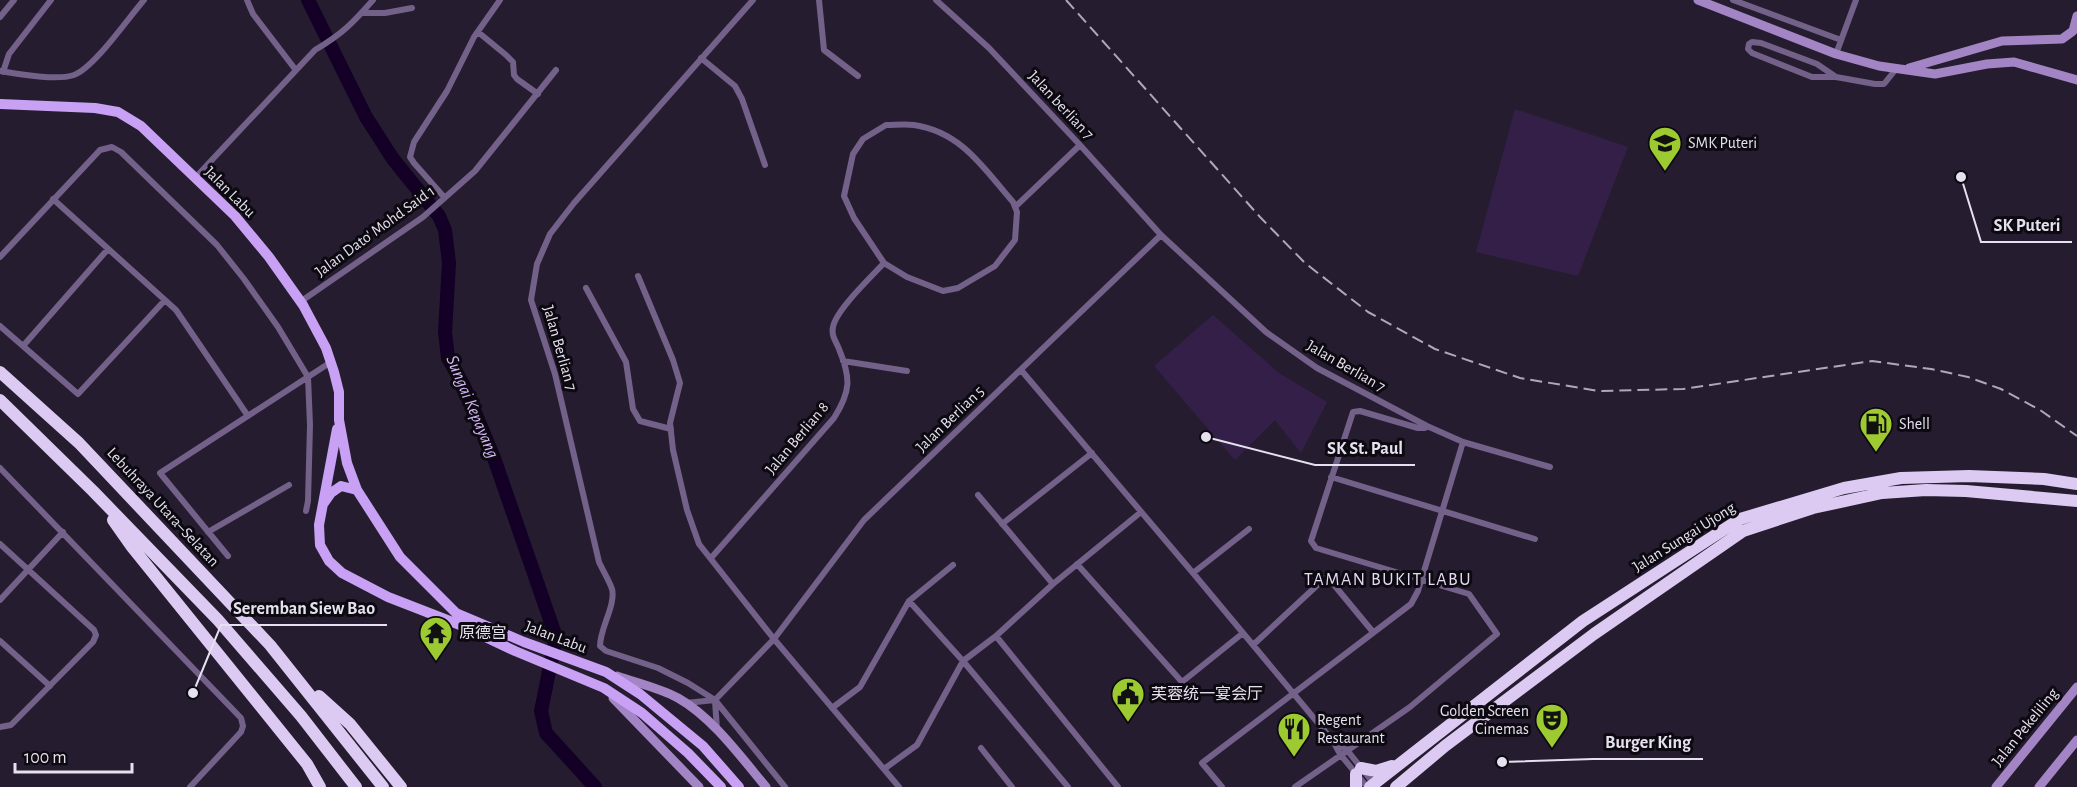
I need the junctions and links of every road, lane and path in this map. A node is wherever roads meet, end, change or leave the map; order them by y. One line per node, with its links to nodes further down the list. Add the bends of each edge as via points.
1 (14, 0): 16 (street)
2 (51, 0): 25 (street, via 9,54)
3 (144, 0): 25 (street, via 93,61 73,75)
4 (247, 0): 22 (street, via 253,14)
5 (373, 0): 14 (street)
6 (500, 0): 17 (street)
7 (753, 0): 21 (street, Jalan Berlian 7)
8 (819, 0): 26 (street, via 824,50)
9 (936, 0): 31 (street, Jalan berlian 7, via 988,48)
10 (1698, 0): 20 (main road)
11 (1733, 0): 19 (street)
12 (1856, 0): 19 (street)
13 (412, 8): 14 (street)
14 (362, 13): 22 (street)
15 (2077, 16): 18 (main road)
16 (0, 17)
17 (478, 32): 29 (street, via 513,62 517,80); 35 (street, via 410,152)
18 (2075, 35): 23 (main road, via 2002,41)
19 (1841, 39): 20 (street)
20 (1836, 54): 23 (main road)
21 (701, 58): 32 (street, via 735,86); 102 (street, Jalan Berlian 7, via 550,234 537,264 531,300 555,374 599,562 612,588 600,646 658,668)
22 (295, 69): 33 (street)
23 (1900, 69): 27 (street, via 1884,84); 28 (main road, via 1935,74 2014,62)
24 (556, 70): 29 (street, Jalan Dato' Mohd Said 1)
25 (2, 71)
26 (858, 76)
27 (1836, 77): 27 (street, via 1806,75 1752,53 1749,44 1761,43 1817,64)
28 (2077, 80)
29 (538, 94): 35 (street, Jalan Dato' Mohd Said 1, via 475,171)
30 (0, 104): 33 (main road, Jalan Labu, via 118,112 141,126)
31 (1080, 145): 36 (street); 37 (street, Jalan berlian 7)
32 (765, 165)
33 (195, 178): 44 (main road, Jalan Labu, via 235,216)
34 (53, 198): 38 (street); 39 (street); 52 (street, via 100,150 112,147 121,152 217,245 278,327)
35 (442, 199): 44 (street, Jalan Dato' Mohd Said 1, via 423,217)
36 (1015, 207): 40 (street, via 1015,240 1007,253 995,266 958,288 943,291); 40 (street, via 967,148 953,139 915,125 886,125 863,139 853,154 844,196)
37 (1161, 235): 49 (street, Jalan Berlian 5); 56 (street, Jalan Berlian 7, via 1266,332 1308,362)
38 (108, 249): 43 (street); 46 (street)
39 (0, 257)
40 (884, 263): 47 (street, Jalan Berlian 8, via 833,325 832,335)
41 (638, 276): 57 (street, via 680,383)
42 (586, 288): 57 (street, via 626,362 633,410 640,421)
43 (165, 300): 46 (street, via 78,394); 54 (street, via 176,310)
44 (300, 302): 48 (main road, Jalan Labu)
45 (0, 326): 46 (street)
46 (23, 346)
47 (843, 361): 50 (street); 80 (street, Jalan Berlian 8, via 849,379 844,402 834,418)
48 (331, 363): 52 (street); 55 (main road, Jalan Labu, via 339,392)
49 (1021, 370): 59 (street); 92 (street, Jalan Berlian 5, via 864,520)
50 (907, 371)
51 (0, 372): 96 (highway, Lebuhraya Utara–Selatan, via 80,443)
52 (308, 377): 54 (street); 70 (street)
53 (0, 400): 66 (highway)
54 (248, 416): 76 (street, via 160,473)
55 (339, 420): 65 (main road, Jalan Labu, via 347,463); 69 (main road, Jalan Labu)
56 (1427, 426): 58 (street, Jalan Berlian 7); 62 (street, via 1418,428 1353,412)
57 (671, 429): 80 (street, via 687,510 699,544)
58 (1463, 442): 61 (street, Jalan Berlian 7); 71 (street)
59 (1092, 453): 72 (street); 73 (street)
60 (0, 468): 75 (street)
61 (1550, 468)
62 (1331, 477): 71 (street); 85 (street, via 1312,545)
63 (2077, 484): 112 (highway, Jalan Sungai Ujong, via 1969,476 1901,478 1844,488 1740,519 1583,621)
64 (289, 485): 76 (street)
65 (357, 489): 69 (main road, via 341,486); 97 (main road, Jalan Labu, via 400,557 447,606 464,618)
66 (93, 491): 118 (highway, via 132,547 274,722); 119 (highway, via 218,620)
67 (978, 495): 73 (street)
68 (2077, 501): 114 (highway, Jalan Sungai Ujong, via 1966,491 1882,493 1813,508 1743,531 1594,634)
69 (323, 506): 100 (main road, Jalan Labu, via 320,545 342,573 388,597)
70 (306, 511)
71 (1442, 511): 77 (street); 85 (street)
72 (1142, 512): 81 (street); 84 (street)
73 (1002, 524): 86 (street)
74 (1249, 529): 84 (street)
75 (63, 532): 83 (street); 117 (street, via 241,718 243,726 236,738)
76 (208, 532): 79 (street)
77 (1535, 539)
78 (0, 544): 83 (street)
79 (228, 556)
80 (711, 558): 92 (street)
81 (1077, 564): 86 (street); 90 (street, via 1182,682)
82 (953, 565): 88 (street)
83 (28, 570): 87 (street); 98 (street, via 96,635)
84 (1193, 573): 90 (street)
85 (1422, 579): 89 (street, via 1411,604); 110 (street, via 1468,594 1497,634 1410,706)
86 (1053, 584): 91 (street)
87 (0, 600)
88 (909, 601): 95 (street); 104 (street, via 860,687)
89 (1373, 632): 94 (street, via 1325,578); 101 (street)
90 (1243, 633): 94 (street)
91 (996, 636): 95 (street); 130 (street)
92 (774, 639): 102 (street, Jalan Berlian 5); 104 (street)
93 (0, 641): 98 (street)
94 (1253, 645): 101 (street)
95 (963, 662): 113 (street, via 917,745); 129 (street)
96 (291, 670): 120 (highway, Lebuhraya Utara–Selatan); 121 (highway, via 350,724)
97 (606, 672): 103 (main road, Jalan Labu); 124 (main road, via 640,694 703,746)
98 (50, 686): 105 (street, via 11,725)
99 (2077, 687): 135 (main road, Jalan Pekeliling)
100 (604, 688): 122 (main road, Jalan Labu); 123 (main road, via 650,720)
101 (1293, 693): 108 (street); 131 (street, via 1202,763)
102 (715, 700): 103 (street); 106 (street); 126 (street)
103 (686, 703): 106 (main road, Jalan Labu)
104 (832, 708): 113 (street)
105 (0, 727)
106 (717, 730): 125 (main road, Jalan Labu)
107 (2077, 740): 136 (main road)
108 (1333, 741): 110 (street); 111 (street)
109 (981, 748): 128 (street)
110 (1347, 750): 111 (street); 115 (street)
111 (1340, 754): 115 (street); 132 (street)
112 (1398, 765): 115 (highway); 116 (highway, Jalan Sungai Ujong)
113 (884, 769): 127 (street)
114 (1414, 772): 133 (highway, Jalan Sungai Ujong); 134 (highway)
115 (1358, 776): 116 (street)
116 (1372, 786)
117 (190, 787)
118 (320, 787)
119 (356, 787)
120 (382, 787)
121 (401, 787)
122 (699, 787)
123 (721, 787)
124 (740, 787)
125 (766, 787)
126 (785, 787)
127 (899, 787)
128 (1012, 787)
129 (1068, 787)
130 (1118, 787)
131 (1222, 787)
132 (1295, 787)
133 (1396, 787)
134 (1407, 787)
135 (1996, 787)
136 (2039, 787)

